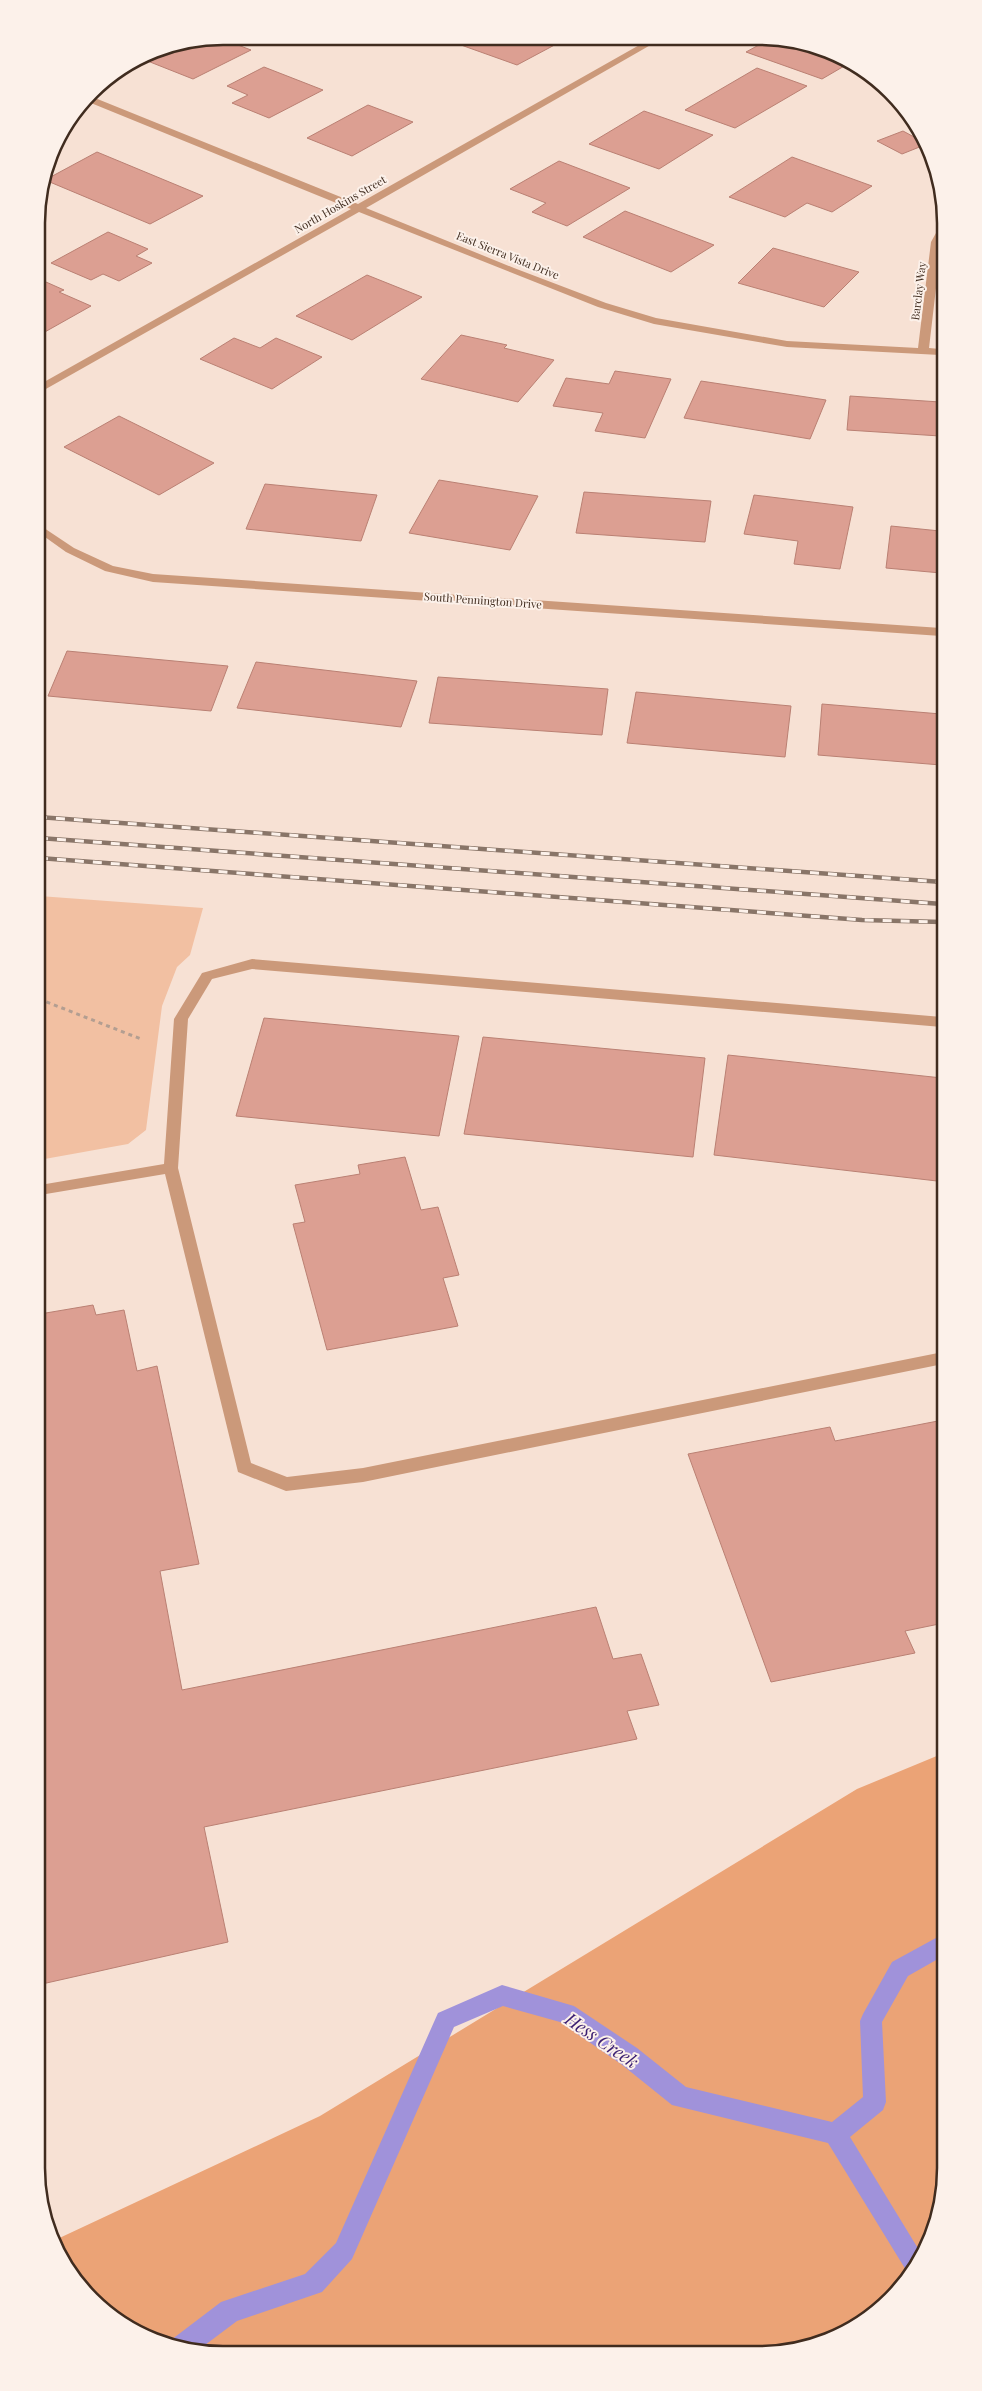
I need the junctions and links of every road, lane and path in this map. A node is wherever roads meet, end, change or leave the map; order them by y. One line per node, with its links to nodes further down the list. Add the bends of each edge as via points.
1 (645, 45): 3 (street, North Hoskins Street)
2 (94, 100): 3 (street, East Sierra Vista Drive)
3 (359, 208): 5 (street, East Sierra Vista Drive, via 510,270 654,321 787,344); 7 (street, North Hoskins Street)
4 (937, 240): 5 (street, Barclay Way)
5 (923, 351): 6 (street, East Sierra Vista Drive)
6 (937, 352)
7 (45, 386)
8 (45, 532): 9 (street, South Pennington Drive, via 70,550 109,569 153,578)
9 (937, 632)
10 (45, 1000): 12 (path)
11 (937, 1022): 13 (street, via 252,964 207,976 181,1019)
12 (143, 1039)
13 (171, 1168): 14 (street); 15 (street, via 244,1467 286,1484 372,1474)
14 (45, 1189)
15 (937, 1359)

